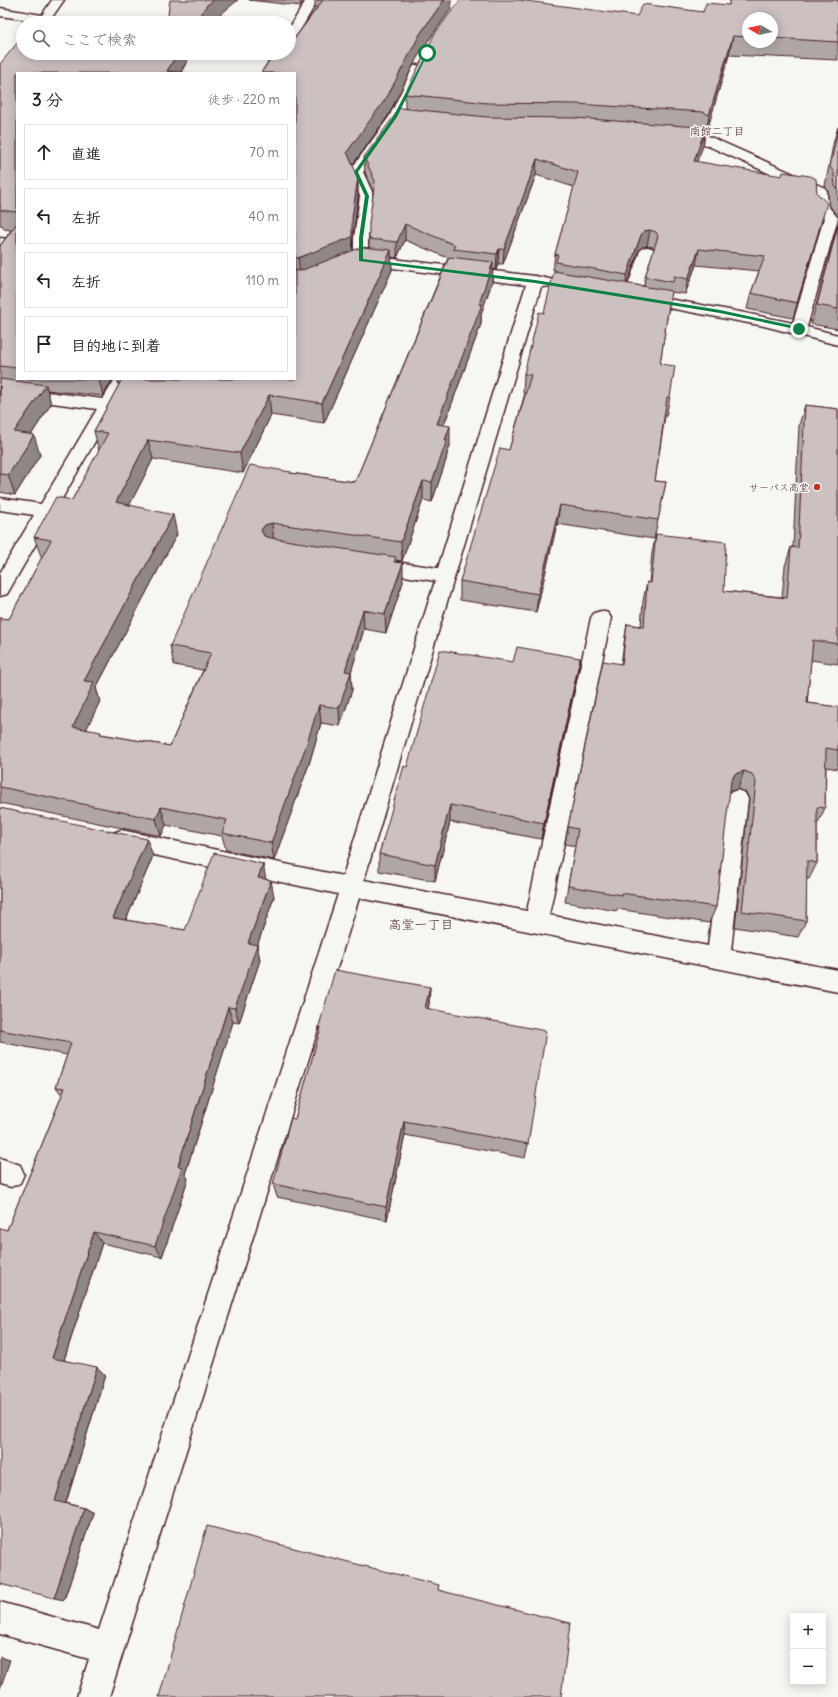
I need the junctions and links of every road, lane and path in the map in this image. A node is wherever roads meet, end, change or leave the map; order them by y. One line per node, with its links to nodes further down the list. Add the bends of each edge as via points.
1 (58, 0): 5 (street)
2 (312, 0): 6 (street)
3 (0, 12): 4 (street)
4 (19, 16)
5 (47, 16)
6 (296, 27)
7 (276, 60): 9 (street)
8 (423, 60): 10 (street)
9 (269, 72)
10 (395, 117): 11 (street); 16 (street, via 356,172 367,196 361,238)
11 (410, 119)
12 (660, 134): 20 (street, via 699,138 820,191 821,207 832,217)
13 (0, 242): 14 (street)
14 (16, 244)
15 (647, 251): 20 (street, via 624,296 720,312)
16 (361, 260): 17 (street); 18 (street)
17 (346, 266)
18 (535, 281): 19 (street); 28 (street)
19 (565, 286)
20 (799, 329): 21 (street)
21 (838, 340)
22 (122, 380): 24 (street)
23 (0, 391): 24 (street)
24 (108, 405): 26 (street)
25 (0, 504): 26 (street)
26 (47, 511): 29 (street)
27 (360, 563): 28 (street)
28 (446, 576): 33 (street)
29 (0, 589)
30 (601, 618): 34 (street)
31 (737, 799): 35 (street)
32 (102, 835): 33 (street)
33 (351, 887): 34 (street); 38 (street)
34 (536, 922): 35 (street)
35 (718, 958): 36 (street)
36 (838, 981)
37 (0, 1618): 38 (street)
38 (109, 1649): 39 (street)
39 (93, 1697)

